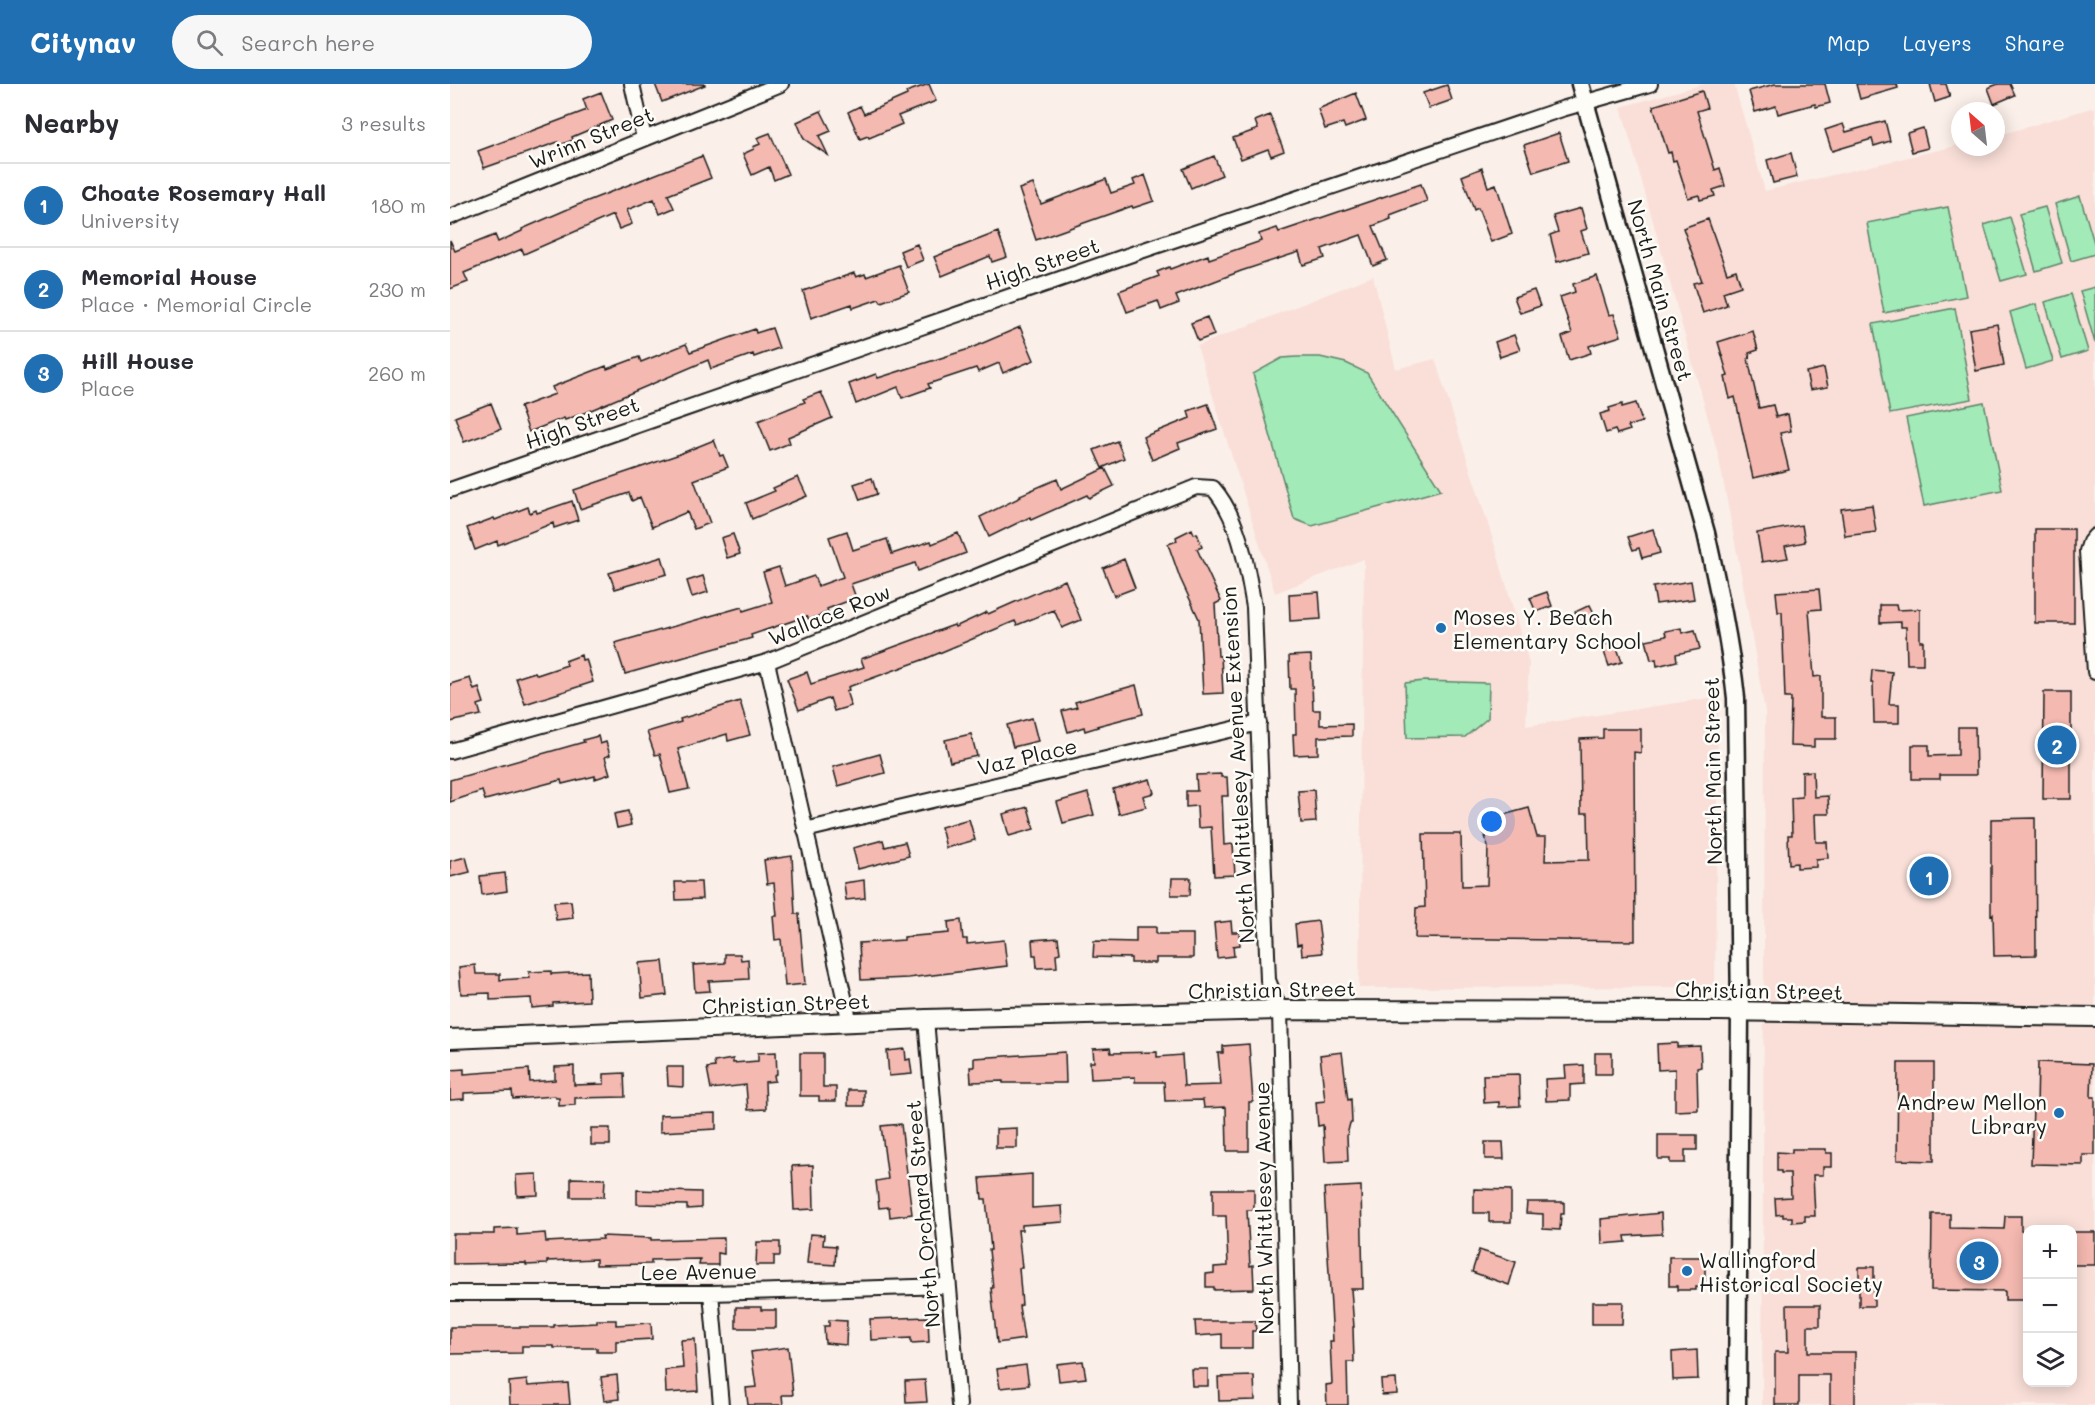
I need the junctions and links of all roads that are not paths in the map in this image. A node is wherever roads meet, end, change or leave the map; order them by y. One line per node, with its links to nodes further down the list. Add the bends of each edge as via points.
1 (632, 84): 6 (street)
2 (781, 84): 6 (street, Wrinn Street)
3 (1580, 84): 5 (street, North Main Street)
4 (1650, 84): 5 (street, High Street)
5 (1585, 101): 9 (street, High Street); 17 (street, North Main Street, via 1706,533 1723,612 1736,698)
6 (644, 138): 7 (street, Wrinn Street)
7 (450, 217)
8 (1213, 488): 11 (street, Wallace Row, via 1196,487); 13 (street, North Whittlesey Avenue Extension, via 1223,499 1246,558 1254,607)
9 (450, 490)
10 (2095, 536): 12 (street, via 2087,551)
11 (767, 663): 14 (street, Wallace Row); 15 (street)
12 (2095, 672)
13 (1259, 723): 15 (street, Vaz Place); 16 (street, North Whittlesey Avenue Extension, via 1268,980)
14 (450, 751)
15 (805, 830): 20 (street)
16 (1280, 1010): 17 (main road, Christian Street); 19 (main road, Christian Street); 27 (street, North Whittlesey Avenue)
17 (1740, 1012): 18 (main road, Christian Street); 28 (street, North Main Street)
18 (2095, 1017)
19 (926, 1019): 20 (main road, Christian Street); 22 (street, North Orchard Street)
20 (850, 1023): 21 (main road, Christian Street)
21 (450, 1039)
22 (948, 1286): 24 (street, Lee Avenue); 26 (street, North Orchard Street)
23 (450, 1293): 24 (street, Lee Avenue)
24 (711, 1293): 25 (street)
25 (721, 1405)
26 (959, 1405)
27 (1289, 1405)
28 (1737, 1405)

